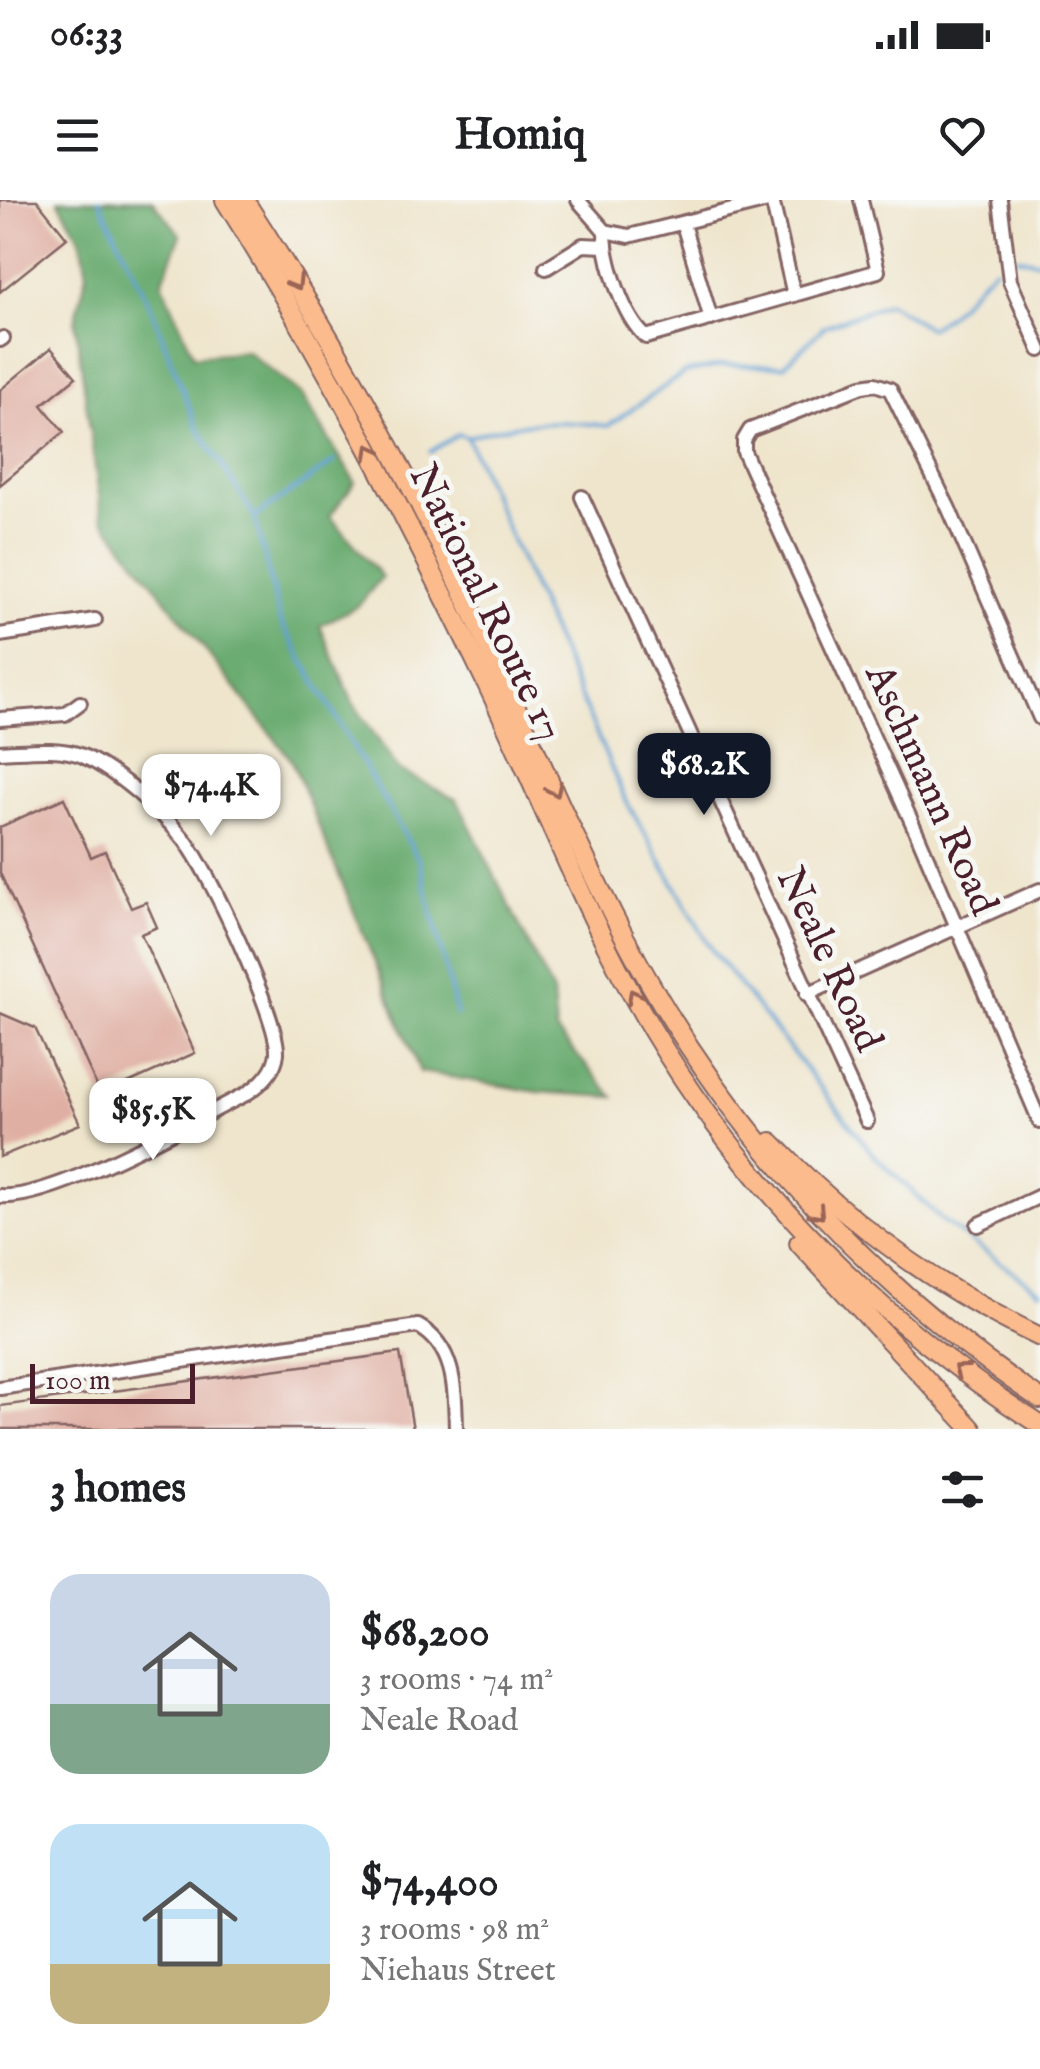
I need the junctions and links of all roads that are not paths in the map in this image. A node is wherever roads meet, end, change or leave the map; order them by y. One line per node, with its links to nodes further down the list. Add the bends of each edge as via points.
1 (224, 200): 23 (highway, National Route 17, one-way to 1, via 379,465)
2 (244, 200): 24 (highway, one-way to 24, via 422,509 626,940)
3 (578, 200): 8 (street)
4 (772, 200): 7 (street); 10 (street)
5 (862, 200): 10 (street, via 878,271)
6 (1000, 200): 12 (street, via 1010,281)
7 (683, 224): 8 (street); 11 (street)
8 (605, 238): 9 (street); 11 (street, via 634,327 646,337)
9 (546, 268)
10 (794, 295): 11 (street)
11 (711, 319)
12 (1040, 350)
13 (582, 497): 22 (street, Neale Road)
14 (95, 620): 15 (street)
15 (0, 635)
16 (80, 703): 18 (street, via 66,714)
17 (1040, 718): 21 (street, Aschmann Road, via 890,389 862,386 750,430 743,445 758,485)
18 (0, 719)
19 (0, 752): 27 (street, via 82,756 184,839 270,1020 277,1054 246,1094 24,1195)
20 (1040, 890): 21 (street)
21 (955, 928): 22 (street); 26 (street, Aschmann Road)
22 (807, 994): 25 (street, Neale Road)
23 (652, 1031): 33 (highway, National Route 17, one-way to 23, via 936,1352 832,1261 754,1175); 35 (highway, via 733,1165)
24 (721, 1092): 30 (highway, via 880,1242 964,1298); 32 (highway, one-way to 32, via 788,1180 872,1267 934,1322)
25 (867, 1122)
26 (1040, 1122)
27 (0, 1196)
28 (1040, 1196): 29 (street)
29 (978, 1225)
30 (1040, 1336)
31 (0, 1388): 34 (street, via 418,1326 437,1341 451,1368)
32 (1040, 1398)
33 (1040, 1425)
34 (456, 1429)
35 (972, 1429)

